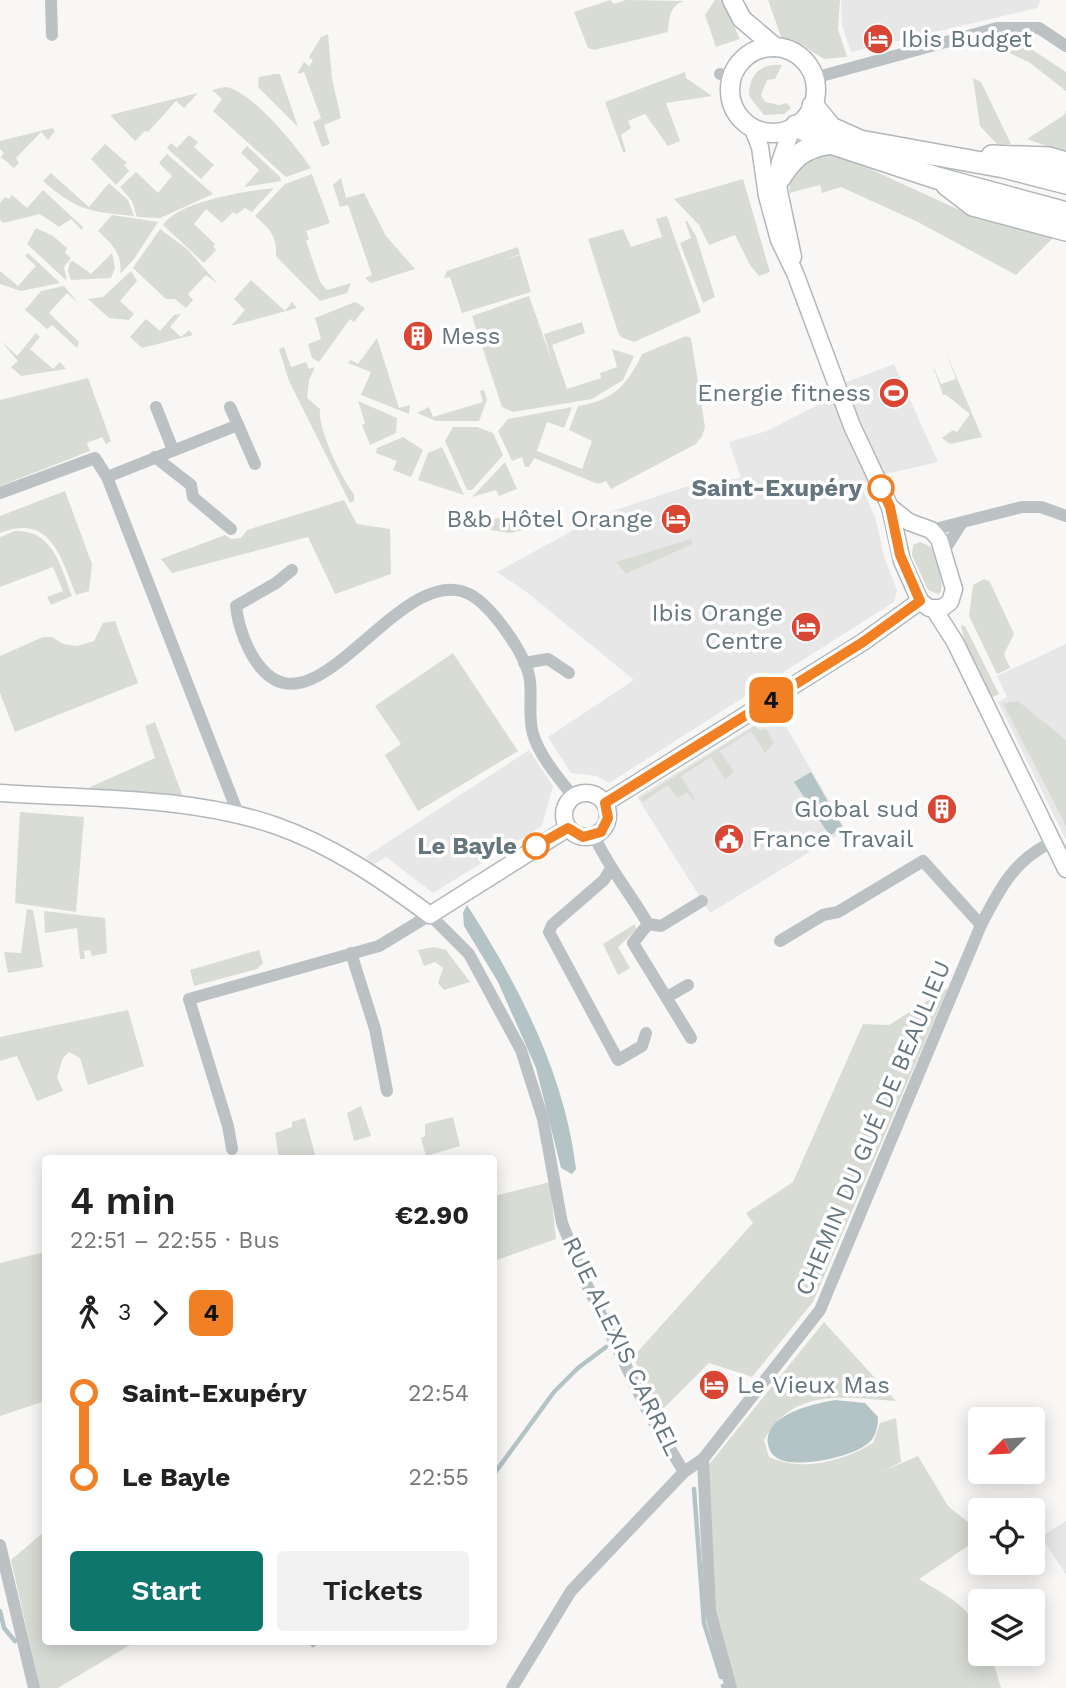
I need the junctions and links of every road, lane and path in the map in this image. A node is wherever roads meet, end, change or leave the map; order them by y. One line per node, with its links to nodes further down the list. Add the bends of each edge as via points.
1 (51, 0): 4 (street)
2 (732, 0): 3 (main road)
3 (743, 19): 6 (main road); 7 (main road)
4 (52, 35)
5 (1066, 46): 8 (street, via 1039,28 997,28)
6 (775, 47): 7 (main road); 8 (main road, via 800,56)
7 (743, 58): 10 (main road, via 726,76 733,106)
8 (814, 78): 9 (main road)
9 (813, 106): 11 (main road); 13 (highway, via 831,128 860,141)
10 (752, 127): 11 (main road, via 772,133); 25 (main road, via 763,159 773,221)
11 (794, 127): 12 (highway); 19 (main road)
12 (831, 144): 18 (highway); 19 (highway, via 795,155)
13 (897, 148): 15 (highway); 21 (highway); 22 (highway, via 1002,191)
14 (999, 156): 15 (highway); 16 (highway); 17 (highway)
15 (962, 159): 20 (highway)
16 (1066, 163)
17 (1066, 172)
18 (937, 178): 22 (highway); 23 (highway); 24 (highway, via 973,205)
19 (777, 182): 25 (main road)
20 (1066, 183)
21 (1066, 197)
22 (1066, 211)
23 (1066, 220)
24 (1066, 230)
25 (795, 274): 34 (main road, via 852,426)
26 (156, 407): 29 (street)
27 (230, 407): 28 (street)
28 (238, 425): 29 (street); 31 (street)
29 (173, 450): 30 (street)
30 (155, 457): 32 (street); 37 (street, via 191,485 192,497)
31 (255, 464)
32 (107, 477): 33 (street, via 95,458); 50 (street)
33 (0, 493)
34 (890, 507): 38 (main road); 39 (main road)
35 (1066, 516): 36 (street, via 1041,507 1022,507)
36 (961, 524): 38 (street); 40 (street)
37 (231, 529)
38 (925, 529): 39 (main road, via 907,532); 40 (main road, via 939,539)
39 (900, 543): 43 (main road, via 900,555)
40 (944, 551): 42 (main road, via 954,589)
41 (292, 570): 45 (street, via 236,606 255,662 277,682 289,685 314,678 419,598 440,589 454,589 483,602)
42 (950, 602): 43 (main road); 44 (main road)
43 (927, 605): 44 (main road); 49 (main road)
44 (955, 642): 53 (main road)
45 (524, 663): 46 (street, via 548,659); 48 (street, via 530,678 533,736)
46 (569, 673)
47 (0, 793): 50 (main road, RUE ALEXIS CARREL, via 178,805)
48 (573, 796): 49 (main road, via 591,793); 51 (main road, via 565,807)
49 (605, 803): 52 (main road, via 608,818)
50 (239, 816): 57 (main road, RUE ALEXIS CARREL, via 274,825 334,851)
51 (568, 828): 52 (main road, via 577,835); 57 (main road)
52 (594, 836): 55 (street)
53 (1053, 842): 54 (main road); 59 (street, CHEMIN DU GUÉ DE BEAULIEU, via 1029,854 1006,879)
54 (1066, 869)
55 (610, 870): 58 (street, via 622,880); 64 (street, via 549,932 618,1060 642,1046)
56 (702, 901): 58 (street, via 661,926)
57 (430, 915): 61 (street, via 397,937); 69 (street, RUE ALEXIS CARREL, via 475,962 522,1050 543,1119 562,1223 649,1414)
58 (649, 924): 63 (street, via 634,943)
59 (981, 925): 60 (street, via 923,861); 68 (street, CHEMIN DU GUÉ DE BEAULIEU, via 820,1310)
60 (780, 941)
61 (351, 953): 66 (street); 67 (street, via 189,999)
62 (688, 985): 63 (street)
63 (667, 997): 65 (street)
64 (646, 1033)
65 (691, 1038)
66 (387, 1091)
67 (232, 1149)
68 (703, 1459): 69 (street, CHEMIN DU GUÉ DE BEAULIEU); 73 (street, via 710,1611)
69 (684, 1472): 72 (street, CHEMIN DU GUÉ DE BEAULIEU, via 571,1591)
70 (0, 1545): 71 (street)
71 (34, 1688)
72 (512, 1688)
73 (731, 1688)

